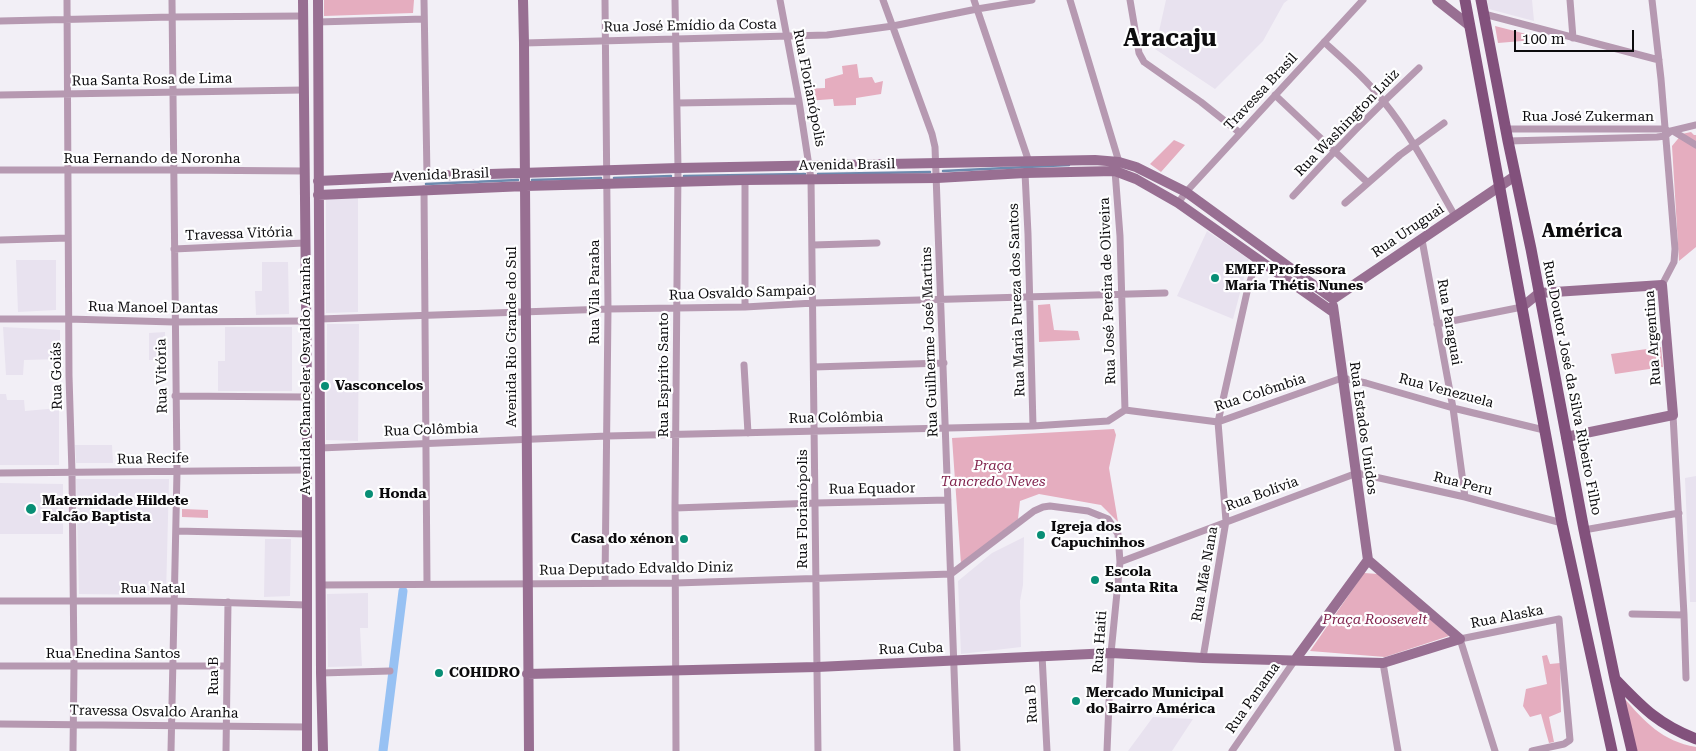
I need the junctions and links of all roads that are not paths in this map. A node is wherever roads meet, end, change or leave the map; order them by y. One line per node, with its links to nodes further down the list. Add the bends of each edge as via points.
1 (67, 0): 26 (street, Rua Goiás)
2 (172, 0): 24 (street, Rua Vitória)
3 (303, 0): 23 (street, Avenida Chanceler Osvaldo Aranha)
4 (318, 0): 28 (street, Avenida Chanceler Osvaldo Aranha)
5 (424, 0): 25 (street)
6 (523, 0): 36 (street, Avenida Rio Grande do Sul)
7 (605, 0): 34 (street, Rua Vila Paraba)
8 (676, 0): 33 (street, Rua Espírito Santo)
9 (780, 0): 31 (street, Rua Florianópolis)
10 (883, 0): 29 (street, Rua Guilherme José Martins)
11 (974, 0): 21 (street)
12 (1032, 0): 21 (street, Rua José Emídio da Costa)
13 (1070, 0): 58 (street, Rua José Pereira de Oliveira)
14 (1130, 0): 50 (street, via 1139,53 1144,62)
15 (1363, 0): 35 (street, Travessa Brasil)
16 (1437, 0): 30 (street)
17 (1465, 0): 30 (main road)
18 (1481, 0): 22 (main road, Rua Doutor José da Silva Ribeiro Filho)
19 (1570, 0): 32 (street)
20 (1652, 0): 37 (street, Rua Argentina)
21 (977, 9): 29 (street, Rua José Emídio da Costa); 55 (street)
22 (1484, 14): 32 (street); 51 (main road, Rua Doutor José da Silva Ribeiro Filho)
23 (303, 16): 24 (street); 39 (street, Avenida Chanceler Osvaldo Aranha)
24 (172, 17): 26 (street); 40 (street, Rua Vitória)
25 (424, 18): 28 (street); 67 (street)
26 (67, 19): 27 (street); 41 (street, Rua Goiás)
27 (0, 21)
28 (318, 22): 72 (street, Avenida Chanceler Osvaldo Aranha)
29 (893, 26): 31 (street, Rua José Emídio da Costa, via 827,35); 56 (street, Rua Guilherme José Martins, via 932,134)
30 (1470, 26): 77 (main road)
31 (786, 36): 33 (street, Rua José Emídio da Costa); 44 (street, Rua Florianópolis)
32 (1573, 38): 37 (street)
33 (676, 39): 34 (street, Rua José Emídio da Costa); 46 (street, Rua Espírito Santo)
34 (605, 41): 36 (street, Rua José Emídio da Costa); 64 (street, Rua Vila Paraba)
35 (1324, 42): 43 (street, Travessa Brasil); 45 (street)
36 (524, 43): 66 (street, Avenida Rio Grande do Sul)
37 (1659, 60): 49 (street, Rua Argentina)
38 (1418, 68): 45 (street, Rua Washington Luiz)
39 (304, 90): 40 (street, Rua Santa Rosa de Lima); 63 (street, Avenida Chanceler Osvaldo Aranha)
40 (172, 92): 41 (street, Rua Santa Rosa de Lima); 61 (street, Rua Vitória)
41 (68, 94): 42 (street, Rua Santa Rosa de Lima); 62 (street, Rua Goiás)
42 (0, 95)
43 (1275, 95): 50 (street, Travessa Brasil); 54 (street)
44 (799, 101): 46 (street); 57 (street, Rua Florianópolis)
45 (1383, 101): 52 (street); 54 (street, Rua Washington Luiz)
46 (677, 103): 59 (street, Rua Espírito Santo)
47 (1444, 122): 52 (street)
48 (1696, 125): 49 (street, Rua José Zukerman)
49 (1668, 132): 51 (street, Rua José Zukerman); 51 (street, Rua José Zukerman); 53 (street); 93 (street, Rua Argentina, via 1676,249 1674,262)
50 (1240, 133): 79 (street, Travessa Brasil)
51 (1507, 135): 68 (main road, Rua Doutor José da Silva Ribeiro Filho)
52 (1413, 145): 74 (street); 84 (street)
53 (1696, 145)
54 (1334, 151): 74 (street); 81 (street, Rua Washington Luiz)
55 (1029, 162): 56 (street, Avenida Brasil); 58 (street, Avenida Brasil, via 1095,160)
56 (937, 164): 57 (street, Avenida Brasil); 69 (street, Rua Guilherme José Martins)
57 (811, 167): 59 (street, Avenida Brasil); 70 (street, Rua Florianópolis)
58 (1117, 167): 65 (street, Avenida Brasil); 79 (street, Avenida Brasil, via 1142,169); 82 (street, Avenida Brasil); 96 (street, Rua José Pereira de Oliveira)
59 (678, 168): 64 (street, Avenida Brasil); 73 (street, Rua Espírito Santo)
60 (0, 170): 62 (street, Rua Fernando de Noronha)
61 (174, 170): 62 (street, Rua Fernando de Noronha); 63 (street, Rua Fernando de Noronha); 91 (street, Rua Vitória)
62 (69, 171): 85 (street, Rua Goiás)
63 (304, 171): 89 (street, Avenida Chanceler Osvaldo Aranha)
64 (607, 171): 66 (street, Avenida Brasil); 75 (street, Rua Vila Paraba)
65 (1025, 173): 69 (street, Avenida Brasil); 97 (street, Rua Maria Pureza dos Santos)
66 (525, 174): 67 (street, Avenida Brasil); 76 (street, Avenida Rio Grande do Sul)
67 (427, 176): 72 (street, Avenida Brasil)
68 (1515, 176): 77 (street, Rua Uruguai); 95 (main road, Rua Doutor José da Silva Ribeiro Filho)
69 (937, 178): 70 (street, Avenida Brasil); 99 (street, Rua Guilherme José Martins)
70 (811, 179): 71 (street, Avenida Brasil); 90 (street, Rua Florianópolis)
71 (745, 180): 73 (street, Avenida Brasil); 101 (street)
72 (318, 181): 80 (street, Avenida Chanceler Osvaldo Aranha)
73 (677, 182): 75 (street, Avenida Brasil); 104 (street, Rua Espírito Santo)
74 (1367, 182): 83 (street)
75 (608, 184): 76 (street, Avenida Brasil); 103 (street, Rua Vila Paraba)
76 (526, 186): 78 (street, Avenida Brasil); 105 (street, Avenida Rio Grande do Sul)
77 (1500, 186): 84 (street, Rua Uruguai); 102 (main road)
78 (424, 189): 80 (street, Avenida Brasil); 107 (street)
79 (1186, 192): 82 (street, Travessa Brasil); 98 (street, Avenida Brasil)
80 (318, 195): 110 (street, Avenida Chanceler Osvaldo Aranha)
81 (1293, 196)
82 (1178, 202): 92 (street, Avenida Brasil)
83 (1345, 203)
84 (1455, 216): 87 (street, Rua Uruguai)
85 (68, 238): 86 (street); 109 (street, Rua Goiás)
86 (0, 240)
87 (1422, 240): 98 (street, Rua Uruguai); 113 (street, Rua Paraguai)
88 (876, 243): 90 (street)
89 (304, 244): 91 (street, Travessa Vitória); 111 (street, Avenida Chanceler Osvaldo Aranha)
90 (813, 245): 100 (street, Rua Florianópolis)
91 (174, 249): 112 (street, Rua Vitória)
92 (1257, 258): 106 (street, Avenida Brasil); 123 (street, Rua Mãe Nana)
93 (1662, 284): 95 (street); 122 (street, Rua Argentina)
94 (1165, 293): 96 (street, Rua Osvaldo Sampaio)
95 (1539, 293): 102 (street); 131 (main road, Rua Doutor José da Silva Ribeiro Filho)
96 (1122, 295): 97 (street, Rua Osvaldo Sampaio); 121 (street, Rua José Pereira de Oliveira)
97 (1030, 297): 99 (street, Rua Osvaldo Sampaio); 124 (street, Rua Maria Pureza dos Santos)
98 (1333, 299): 106 (street, Rua Estados Unidos)
99 (942, 300): 100 (street, Rua Osvaldo Sampaio); 114 (street, Rua Guilherme José Martins)
100 (814, 303): 101 (street, Rua Osvaldo Sampaio); 116 (street, Rua Florianópolis)
101 (745, 307): 104 (street, Rua Osvaldo Sampaio)
102 (1522, 307): 113 (street); 126 (main road)
103 (608, 309): 104 (street, Rua Osvaldo Sampaio); 105 (street, Rua Osvaldo Sampaio); 130 (street, Rua Vila Paraba)
104 (676, 309): 129 (street, Rua Espírito Santo)
105 (526, 312): 107 (street, Rua Osvaldo Sampaio); 132 (street, Avenida Rio Grande do Sul)
106 (1333, 312): 117 (street, Rua Estados Unidos)
107 (424, 315): 110 (street, Rua Osvaldo Sampaio); 133 (street)
108 (0, 319): 109 (street, Rua Manoel Dantas)
109 (68, 319): 112 (street, Rua Manoel Dantas); 138 (street, Rua Goiás)
110 (320, 320): 134 (street, Avenida Chanceler Osvaldo Aranha)
111 (305, 321): 112 (street, Rua Manoel Dantas); 119 (street, Avenida Chanceler Osvaldo Aranha)
112 (174, 322): 118 (street, Rua Vitória)
113 (1438, 324): 120 (street, Rua Paraguai)
114 (944, 363): 116 (street); 125 (street, Rua Guilherme José Martins)
115 (744, 366): 128 (street)
116 (814, 367): 127 (street, Rua Florianópolis)
117 (1342, 378): 120 (street, Rua Venezuela); 123 (street, Rua Colômbia); 139 (street, Rua Estados Unidos)
118 (175, 396): 119 (street); 136 (street, Rua Vitória)
119 (306, 397): 135 (street, Avenida Chanceler Osvaldo Aranha)
120 (1452, 408): 126 (street, Rua Venezuela); 140 (street, Rua Paraguai)
121 (1125, 410): 123 (street, Rua Colômbia); 124 (street, Rua Colômbia, via 1108,421)
122 (1673, 415): 131 (street); 144 (street, Rua Argentina)
123 (1218, 422): 145 (street, Rua Mãe Nana)
124 (1033, 426): 125 (street, Rua Colômbia)
125 (946, 428): 127 (street, Rua Colômbia); 141 (street, Rua Guilherme José Martins)
126 (1544, 430): 146 (main road)
127 (815, 431): 128 (street, Rua Colômbia); 142 (street, Rua Florianópolis)
128 (748, 433): 129 (street, Rua Colômbia)
129 (676, 435): 130 (street, Rua Colômbia); 143 (street, Rua Espírito Santo)
130 (607, 436): 132 (street, Rua Colômbia); 155 (street, Rua Vila Paraba)
131 (1566, 437): 147 (main road, Rua Doutor José da Silva Ribeiro Filho)
132 (526, 439): 133 (street, Rua Colômbia); 154 (street, Avenida Rio Grande do Sul)
133 (425, 443): 134 (street, Rua Colômbia); 157 (street)
134 (320, 448): 158 (street, Avenida Chanceler Osvaldo Aranha)
135 (306, 470): 136 (street, Rua Recife); 149 (street, Avenida Chanceler Osvaldo Aranha)
136 (177, 471): 138 (street, Rua Recife); 148 (street, Rua Vitória)
137 (0, 472): 138 (street, Rua Recife)
138 (72, 472): 160 (street, Rua Goiás)
139 (1357, 473): 140 (street, Rua Peru); 145 (street, Rua Bolívia); 150 (street, Rua Estados Unidos)
140 (1465, 497): 146 (street, Rua Peru)
141 (948, 500): 142 (street, Rua Equador); 152 (street, Rua Guilherme José Martins)
142 (816, 503): 143 (street, Rua Equador); 153 (street, Rua Florianópolis)
143 (675, 508): 156 (street, Rua Espírito Santo)
144 (1679, 513): 147 (street); 165 (street, Rua Argentina)
145 (1226, 521): 151 (street, Rua Bolívia); 169 (street, Rua Mãe Nana)
146 (1562, 523): 205 (main road)
147 (1584, 530): 183 (main road, Rua Doutor José da Silva Ribeiro Filho)
148 (176, 531): 149 (street); 161 (street, Rua Vitória)
149 (307, 534): 163 (street, Avenida Chanceler Osvaldo Aranha)
150 (1368, 560): 166 (street); 170 (street)
151 (1120, 562): 152 (street, Rua Haiti, via 1118,534 1111,522 1102,516 1064,507 1043,507); 167 (street, Rua Haiti)
152 (951, 574): 153 (street, Rua Deputado Edvaldo Diniz); 171 (street, Rua Guilherme José Martins)
153 (816, 578): 156 (street, Rua Deputado Edvaldo Diniz); 177 (street, Rua Florianópolis)
154 (527, 583): 155 (street, Rua Deputado Edvaldo Diniz); 157 (street, Rua Deputado Edvaldo Diniz); 181 (street, Avenida Rio Grande do Sul)
155 (605, 583): 156 (street, Rua Deputado Edvaldo Diniz)
156 (676, 583): 179 (street, Rua Espírito Santo)
157 (426, 584): 158 (street, Rua Deputado Edvaldo Diniz)
158 (321, 585): 180 (street, Avenida Chanceler Osvaldo Aranha)
159 (0, 601): 160 (street, Rua Natal)
160 (73, 601): 161 (street, Rua Natal); 175 (street, Rua Goiás)
161 (174, 601): 162 (street, Rua Natal); 176 (street, Rua Vitória)
162 (228, 602): 163 (street, Rua Natal); 174 (street, Rua B)
163 (306, 605): 188 (street, Avenida Chanceler Osvaldo Aranha)
164 (1632, 614): 165 (street)
165 (1684, 615): 182 (street, Rua Argentina)
166 (1460, 638): 172 (street, Rua Cuba); 203 (street); 204 (street, Rua Alaska, via 1559,619 1570,740)
167 (1111, 653): 168 (street, Rua Cuba); 169 (street, Rua Cuba); 200 (street, Rua Haiti)
168 (1042, 656): 171 (street, Rua Cuba); 199 (street, Rua B)
169 (1203, 658): 170 (street, Rua Cuba)
170 (1295, 660): 172 (street, Rua Cuba); 201 (street, Rua Panama)
171 (954, 662): 177 (street, Rua Cuba); 198 (street, Rua Guilherme José Martins)
172 (1383, 663): 202 (street)
173 (0, 666): 175 (street, Rua Enedina Santos)
174 (227, 666): 176 (street, Rua Enedina Santos); 187 (street, Rua B)
175 (74, 667): 176 (street, Rua Enedina Santos); 185 (street, Rua Goiás)
176 (172, 667): 186 (street, Rua Vitória)
177 (817, 667): 179 (street, Rua Cuba); 197 (street, Rua Florianópolis)
178 (390, 671): 180 (street)
179 (676, 671): 181 (street, Rua Cuba); 196 (street, Rua Espírito Santo)
180 (321, 673): 194 (street, Avenida Chanceler Osvaldo Aranha)
181 (528, 674): 195 (street, Avenida Rio Grande do Sul)
182 (1686, 678)
183 (1615, 679): 189 (main road, via 1646,711); 206 (main road, Rua Doutor José da Silva Ribeiro Filho)
184 (0, 724): 185 (street, Travessa Osvaldo Aranha)
185 (74, 724): 186 (street, Travessa Osvaldo Aranha); 190 (street, Rua Goiás)
186 (172, 725): 187 (street, Travessa Osvaldo Aranha); 191 (street, Rua Vitória)
187 (227, 726): 188 (street, Travessa Osvaldo Aranha); 192 (street, Rua B)
188 (307, 727): 193 (street, Avenida Chanceler Osvaldo Aranha)
189 (1696, 739)
190 (73, 751)
191 (171, 751)
192 (226, 751)
193 (307, 751)
194 (323, 751)
195 (529, 751)
196 (676, 751)
197 (818, 751)
198 (957, 751)
199 (1047, 751)
200 (1107, 751)
201 (1232, 751)
202 (1398, 751)
203 (1495, 751)
204 (1532, 751)
205 (1612, 751)
206 (1632, 751)

